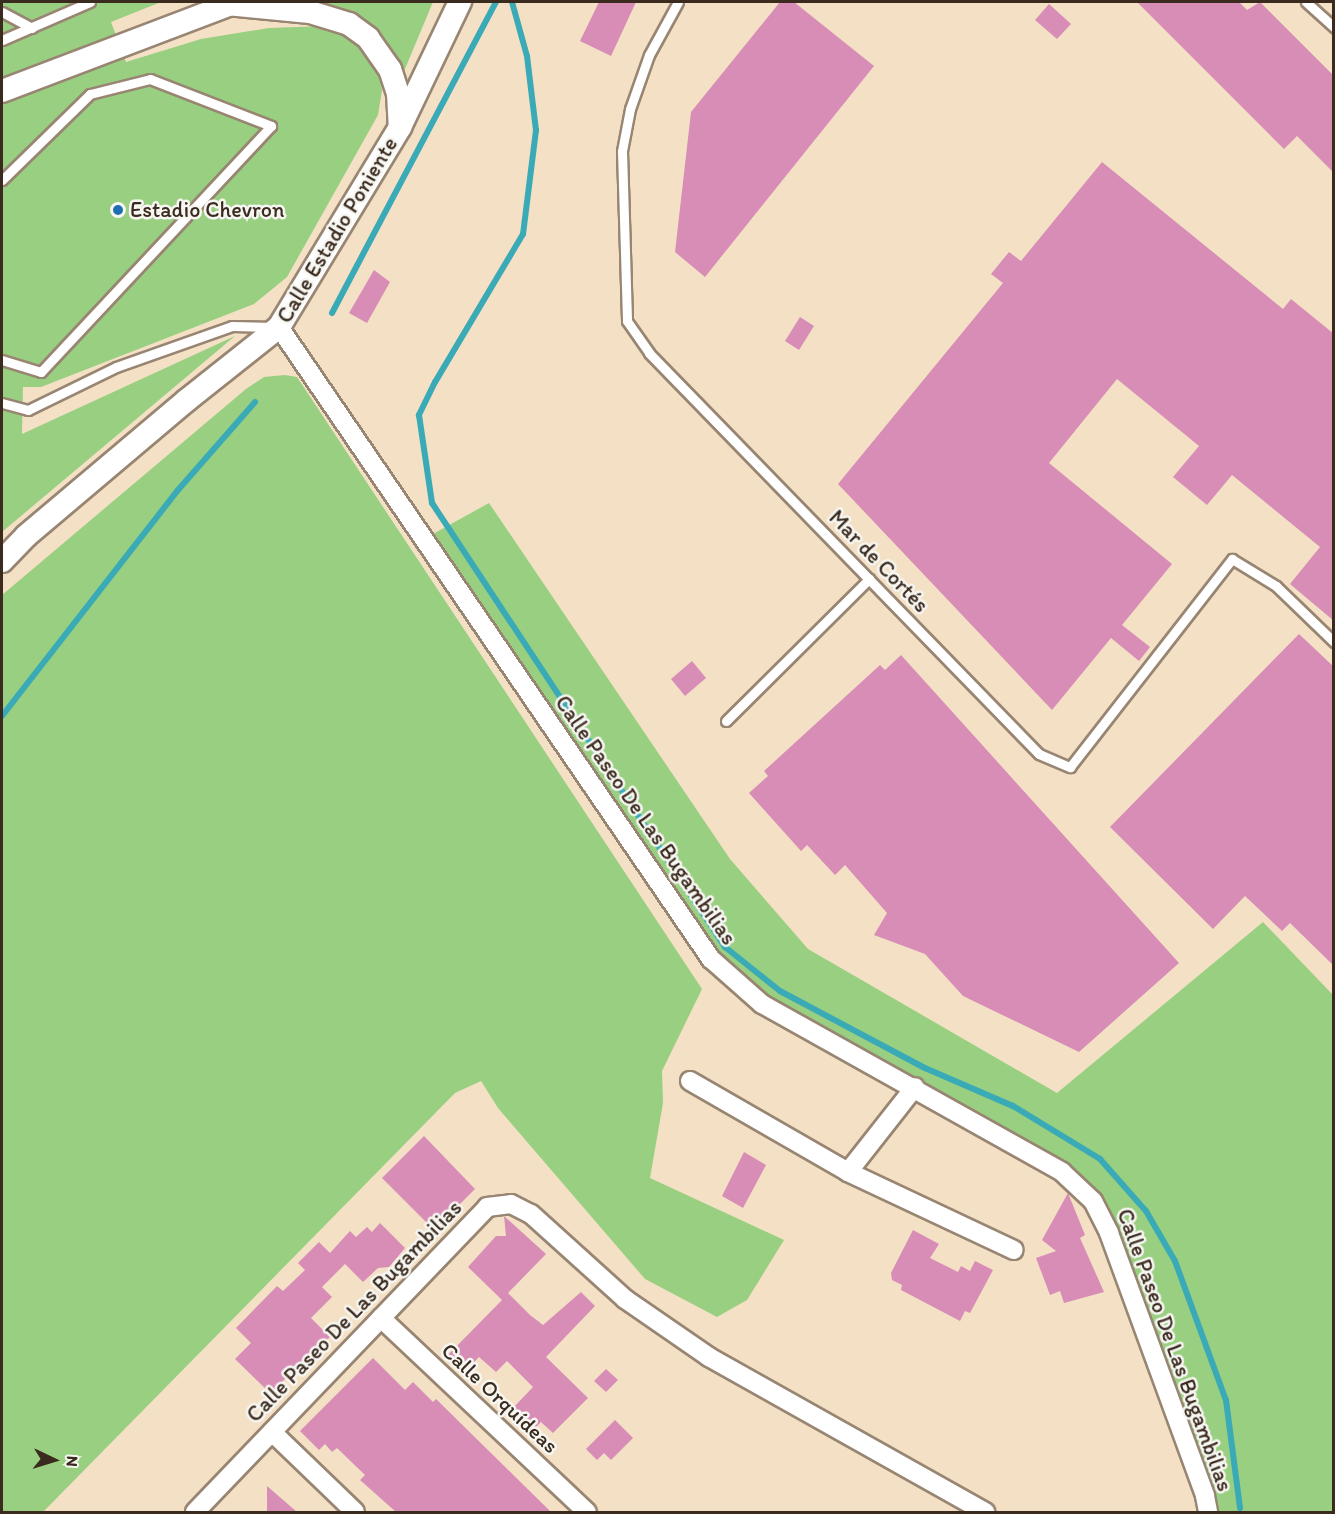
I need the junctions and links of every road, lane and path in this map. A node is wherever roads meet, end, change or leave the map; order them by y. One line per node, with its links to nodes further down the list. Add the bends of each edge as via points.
1 (90, 2): 7 (lane)
2 (460, 2): 11 (street, Calle Estadio Poniente)
3 (678, 2): 17 (lane, Mar de Cortés, via 649,55 630,109 622,152 627,321 649,353)
4 (1306, 2): 8 (lane)
5 (231, 3): 10 (street); 11 (street, via 310,12 349,24 368,38 390,69 398,93)
6 (2, 12): 7 (lane)
7 (32, 27): 9 (lane)
8 (1334, 27)
9 (2, 40)
10 (2, 91)
11 (400, 127): 13 (street, Calle Estadio Poniente)
12 (2, 180): 14 (lane, via 90,94 150,79 271,126 41,372)
13 (279, 327): 15 (lane, via 231,326 116,367 28,410); 16 (street, Calle Estadio Poniente, via 169,415); 21 (street, Calle Paseo De Las Bugambilias, via 711,959 762,1004)
14 (2, 360)
15 (2, 404)
16 (2, 561)
17 (869, 579): 18 (lane, Mar de Cortés, via 1039,754 1070,767 1232,559 1276,586); 19 (lane)
18 (1334, 642)
19 (726, 721)
20 (690, 1081): 22 (street)
21 (915, 1087): 22 (street); 30 (street, Calle Paseo De Las Bugambilias, via 1062,1172 1093,1201)
22 (848, 1172): 23 (street)
23 (1014, 1250)
24 (381, 1318): 25 (street, Calle Paseo De Las Bugambilias); 28 (street, Calle Orquídeas); 29 (street, Calle Paseo De Las Bugambilias, via 487,1207 512,1204 531,1214 625,1299 709,1357)
25 (272, 1432): 26 (street, Calle Paseo De Las Bugambilias); 27 (street)
26 (195, 1512)
27 (355, 1512)
28 (587, 1512)
29 (985, 1512)
30 (1208, 1512)

